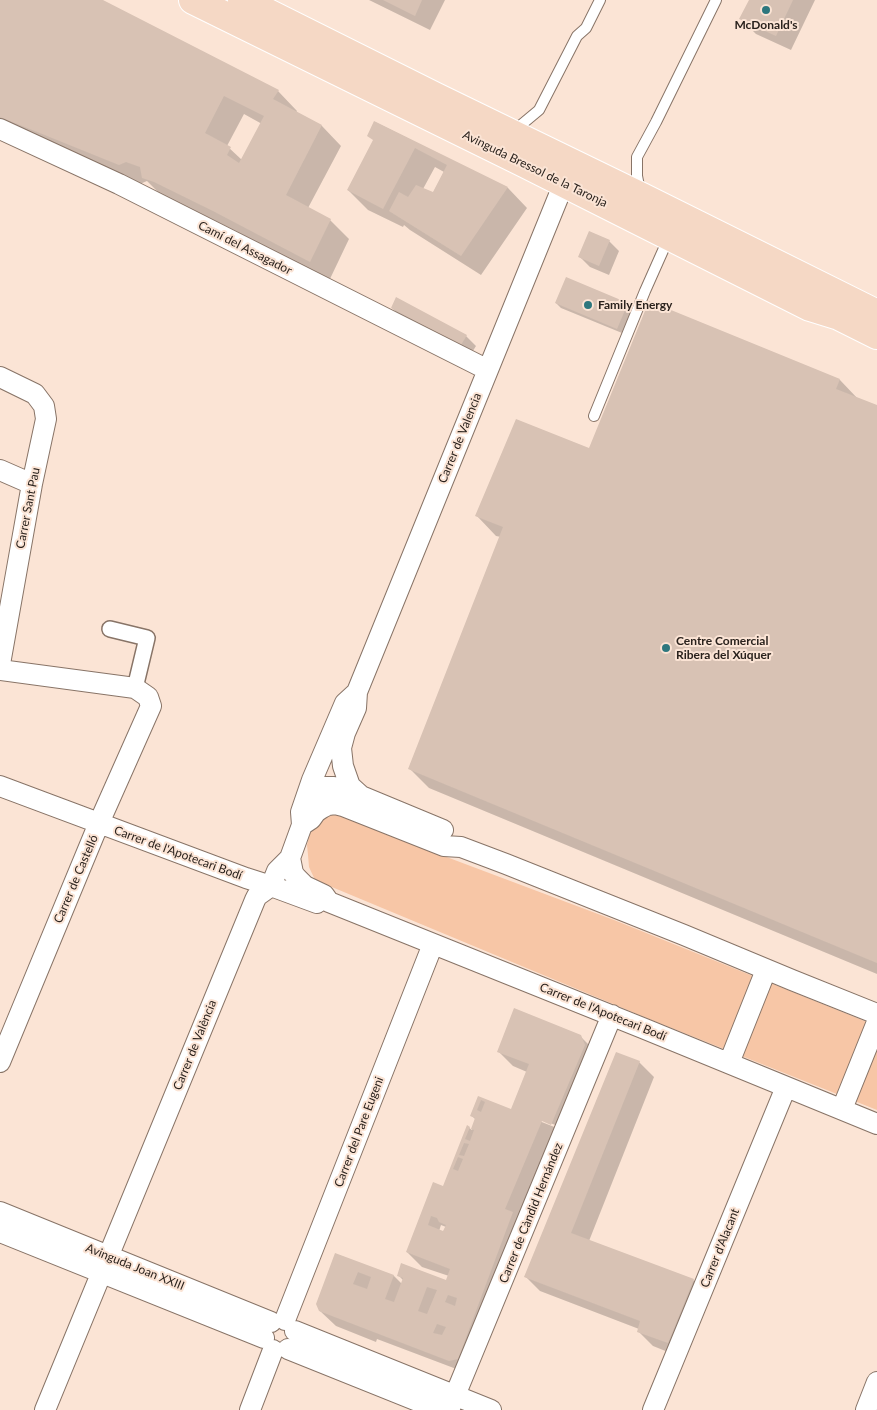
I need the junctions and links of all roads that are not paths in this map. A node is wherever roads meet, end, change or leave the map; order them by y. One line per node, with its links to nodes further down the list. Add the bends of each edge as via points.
1 (193, 0): 7 (main road, Avinguda Bressol de la Taronja)
2 (242, 0): 6 (main road, Avinguda Bressol de la Taronja)
3 (600, 0): 6 (lane, via 586,28 577,36 539,110 521,125)
4 (716, 0): 8 (lane, via 637,157 636,176)
5 (0, 129): 12 (street, Camí del Assagador, via 119,184)
6 (507, 131): 8 (main road, Avinguda Bressol de la Taronja)
7 (564, 183): 9 (main road, Avinguda Bressol de la Taronja); 12 (street, Carrer de Valencia)
8 (642, 197): 10 (main road, Avinguda Bressol de la Taronja)
9 (670, 236): 11 (main road, Avinguda Bressol de la Taronja, via 810,307 839,316); 14 (lane)
10 (877, 314)
11 (877, 335)
12 (488, 370): 21 (street, Carrer de Valencia)
13 (0, 378): 16 (street, Carrer Sant Pau, via 35,394 44,406 46,419)
14 (594, 416)
15 (0, 470): 16 (street)
16 (32, 484): 18 (street, Carrer Sant Pau)
17 (110, 629): 20 (street, via 147,638)
18 (0, 664)
19 (0, 670): 20 (street)
20 (141, 692): 25 (street, Carrer de Castelló, via 151,706)
21 (357, 692): 23 (street, via 356,708 342,748 343,766); 24 (street, Carrer de València, via 345,703)
22 (0, 786): 25 (street, Carrer de l'Apotecari Bodí)
23 (355, 791): 24 (street, via 319,787); 27 (street, via 442,830)
24 (308, 793): 26 (street, Carrer de València, via 301,812)
25 (99, 823): 29 (street, Carrer de l'Apotecari Bodí); 36 (street, Carrer de Castelló)
26 (302, 825): 27 (street, via 322,808 335,804 444,846); 28 (street, Carrer de València)
27 (461, 847): 32 (street, via 684,934)
28 (290, 858): 29 (street, Carrer de València, via 277,871); 30 (street, Carrer de l'Apotecari Bodí, via 296,877 305,886 324,895)
29 (271, 886): 30 (street, Carrer de l'Apotecari Bodí, via 320,903); 43 (street, Carrer de València, via 255,900)
30 (329, 902): 31 (street, Carrer de l'Apotecari Bodí)
31 (433, 944): 34 (street, Carrer de l'Apotecari Bodí); 44 (street, Carrer del Pare Eugeni)
32 (766, 970): 33 (street); 37 (street)
33 (877, 1014)
34 (612, 1015): 37 (street, Carrer de l'Apotecari Bodí); 46 (street, Carrer de Càndid Hernández)
35 (877, 1022): 39 (street)
36 (0, 1062)
37 (730, 1063): 38 (street, Carrer de l'Apotecari Bodí)
38 (786, 1087): 39 (street, Carrer de l'Apotecari Bodí); 51 (street, Carrer d'Alacant)
39 (842, 1110): 40 (street, Carrer de l'Apotecari Bodí)
40 (877, 1124)
41 (0, 1212): 43 (street, Avinguda Joan XXIII)
42 (0, 1232): 43 (street, Avinguda Joan XXIII)
43 (104, 1264): 44 (street, Avinguda Joan XXIII); 47 (street, Carrer de València)
44 (279, 1335): 46 (street, Avinguda Joan XXIII); 48 (street, Carrer del Pare Eugeni); 49 (street, Avinguda Joan XXIII)
45 (877, 1382): 52 (street)
46 (452, 1403): 50 (street, Avinguda Joan XXIII)
47 (45, 1410)
48 (250, 1410)
49 (440, 1410)
50 (491, 1410)
51 (653, 1410)
52 (866, 1410)

